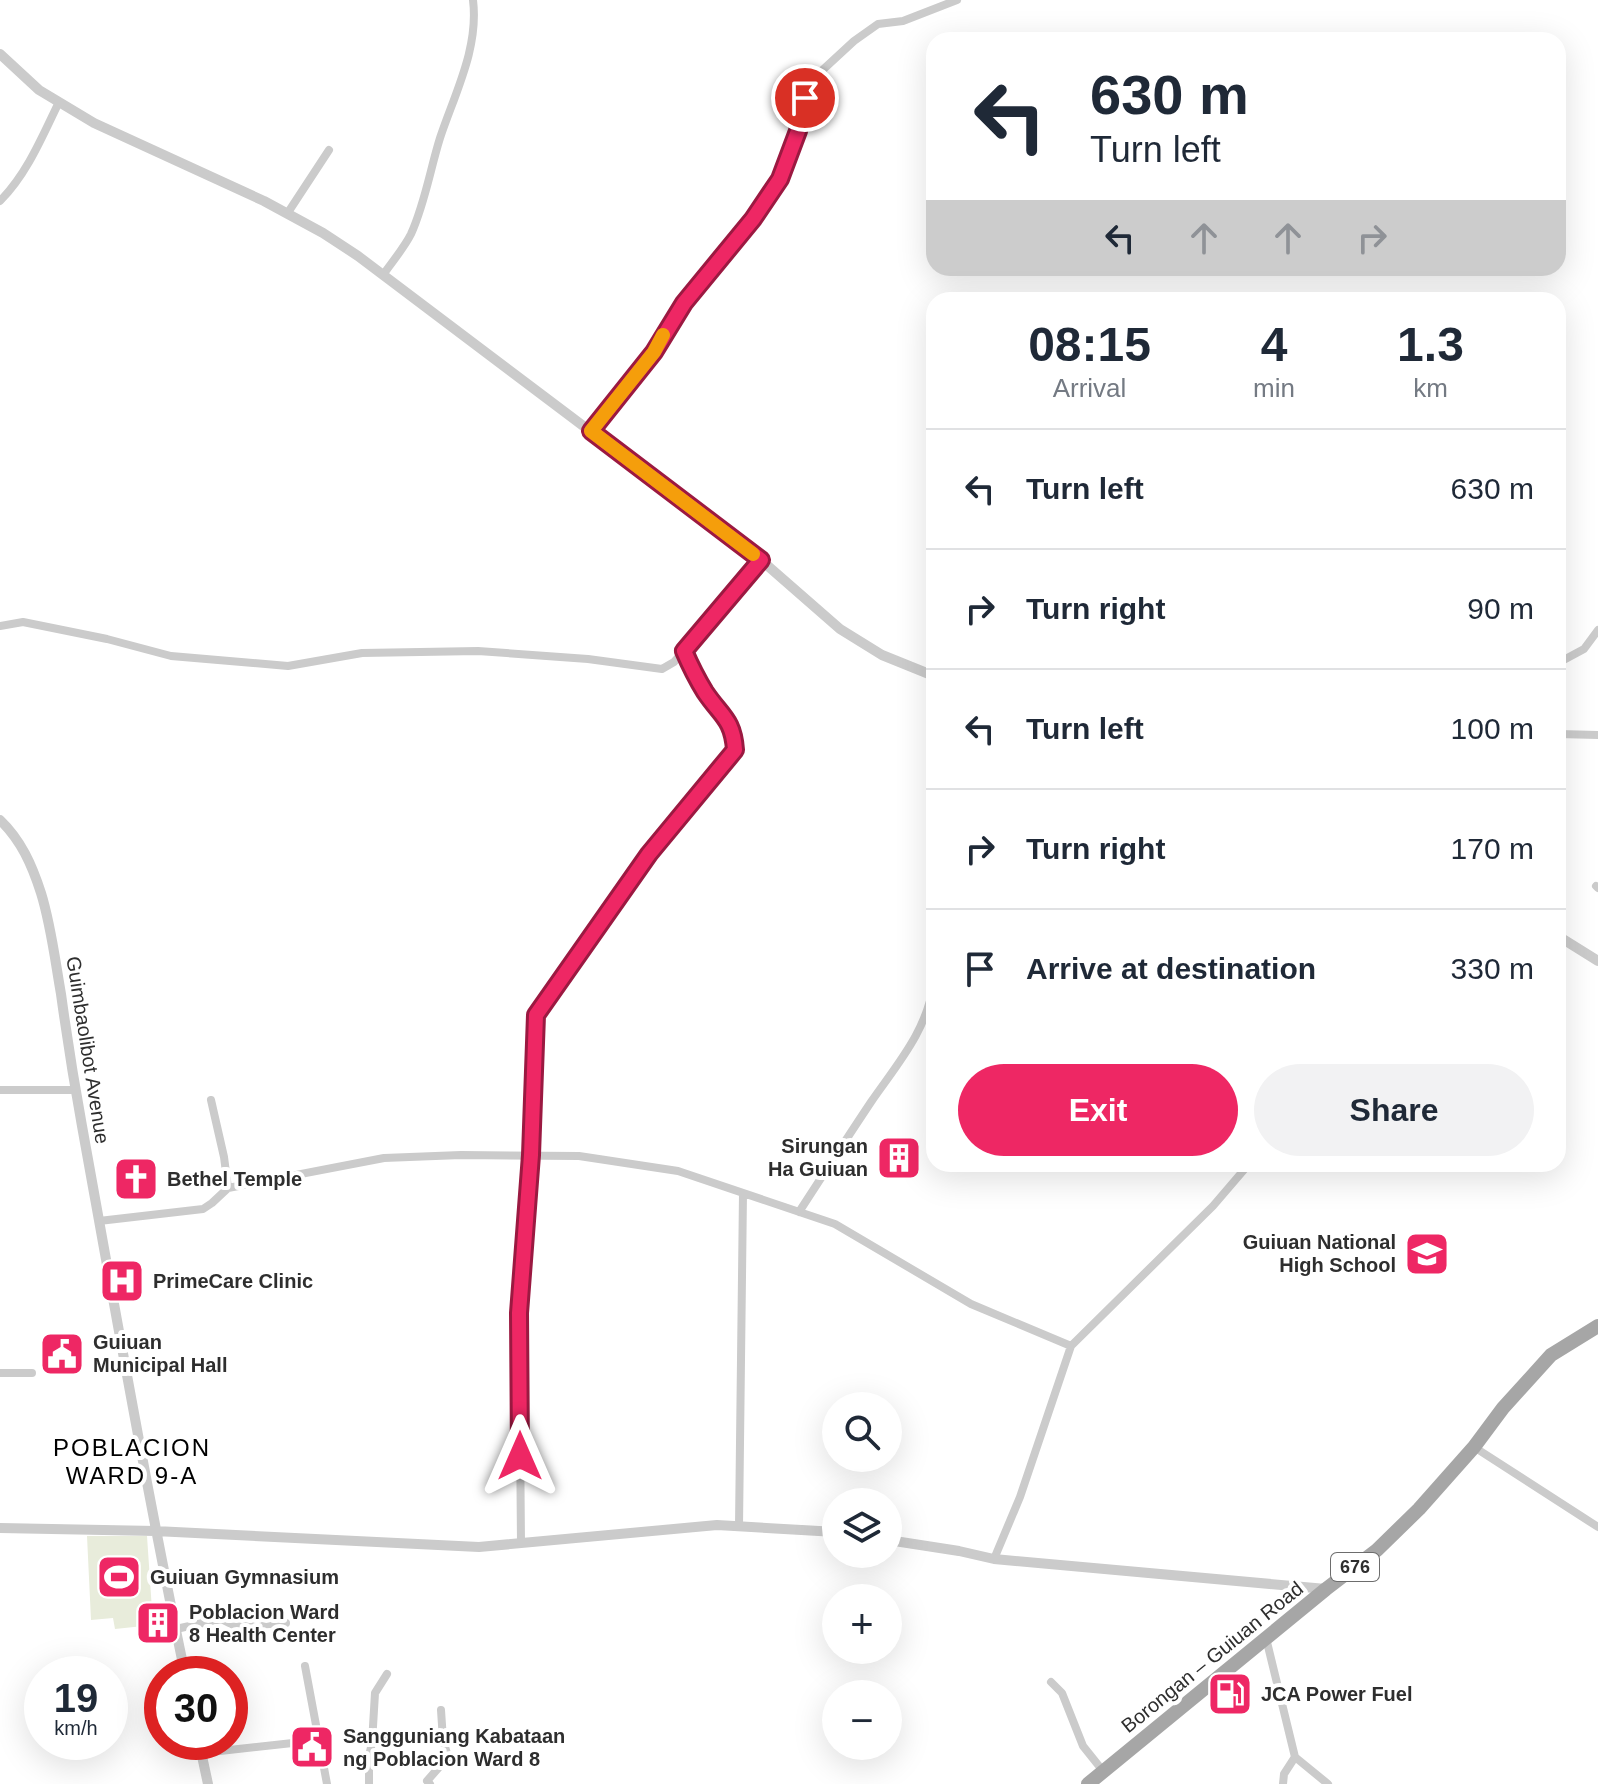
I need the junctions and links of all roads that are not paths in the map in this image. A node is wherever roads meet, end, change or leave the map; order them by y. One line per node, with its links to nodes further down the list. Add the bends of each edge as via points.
1 (473, 0): 8 (street, via 476,20 466,66 426,194 410,235)
2 (957, 0): 9 (street, via 903,21 878,24 815,77 780,179)
3 (0, 54): 4 (street)
4 (59, 102): 6 (street, via 22,175); 7 (street)
5 (329, 150): 7 (street)
6 (0, 201)
7 (287, 214): 8 (street)
8 (383, 275): 9 (street)
9 (591, 431): 10 (street)
10 (761, 560): 13 (street); 17 (street, via 840,629 882,655)
11 (0, 626): 15 (street, via 23,622 171,656 288,666 362,653 478,651 662,669)
12 (1598, 630): 14 (street, via 1584,649)
13 (684, 651): 15 (street); 16 (street)
14 (1566, 659)
15 (674, 662): 16 (street)
16 (690, 666): 27 (street, via 728,721 735,750 649,854 536,1015)
17 (926, 673)
18 (1566, 734): 19 (street)
19 (1598, 735)
20 (0, 820): 25 (street, Guimbaolibot Avenue, via 32,865 42,897)
21 (1566, 941): 22 (street)
22 (1598, 961)
23 (926, 1015): 31 (street, via 914,1041)
24 (0, 1090): 25 (street)
25 (75, 1090): 32 (street, Guimbaolibot Avenue)
26 (211, 1100): 29 (street)
27 (531, 1155): 29 (street, via 384,1158); 30 (street, via 579,1156 678,1171); 44 (street, via 519,1313)
28 (1242, 1172): 34 (street)
29 (228, 1188): 32 (street, via 203,1209)
30 (743, 1193): 31 (street); 38 (street)
31 (799, 1212): 34 (street, via 835,1224 971,1304)
32 (99, 1221): 41 (street, Guimbaolibot Avenue)
33 (1598, 1326): 37 (main road, Borongan – Guiuan Road / 676, via 1551,1355)
34 (1071, 1346): 45 (street)
35 (0, 1373): 36 (street)
36 (32, 1373)
37 (1474, 1447): 39 (street); 46 (main road, Borongan – Guiuan Road / 676, via 1377,1550)
38 (739, 1526): 42 (street); 44 (street)
39 (1598, 1527)
40 (0, 1528): 41 (street)
41 (155, 1531): 44 (street, via 479,1547); 48 (street, Guimbaolibot Avenue)
42 (822, 1531)
43 (902, 1542): 45 (street)
44 (521, 1543)
45 (994, 1559): 46 (street)
46 (1326, 1589): 49 (main road, Borongan – Guiuan Road / 676)
47 (286, 1623): 48 (street, via 235,1626 221,1619)
48 (176, 1629): 50 (street, Guimbaolibot Avenue)
49 (1266, 1638): 59 (street); 61 (main road, Borongan – Guiuan Road / 676)
50 (181, 1656)
51 (305, 1666): 55 (street)
52 (387, 1674): 57 (street, via 375,1693)
53 (1051, 1682): 61 (street, via 1062,1693 1083,1746)
54 (441, 1710): 56 (street)
55 (320, 1740): 58 (street); 63 (street)
56 (443, 1740): 57 (street); 65 (street, via 448,1757 427,1781)
57 (372, 1743): 64 (street)
58 (248, 1745)
59 (1295, 1757): 67 (street); 68 (street)
60 (203, 1760): 62 (street)
61 (1103, 1771): 66 (main road, Borongan – Guiuan Road / 676)
62 (208, 1784)
63 (327, 1784)
64 (369, 1784)
65 (430, 1784)
66 (1088, 1784)
67 (1283, 1784)
68 (1328, 1784)

